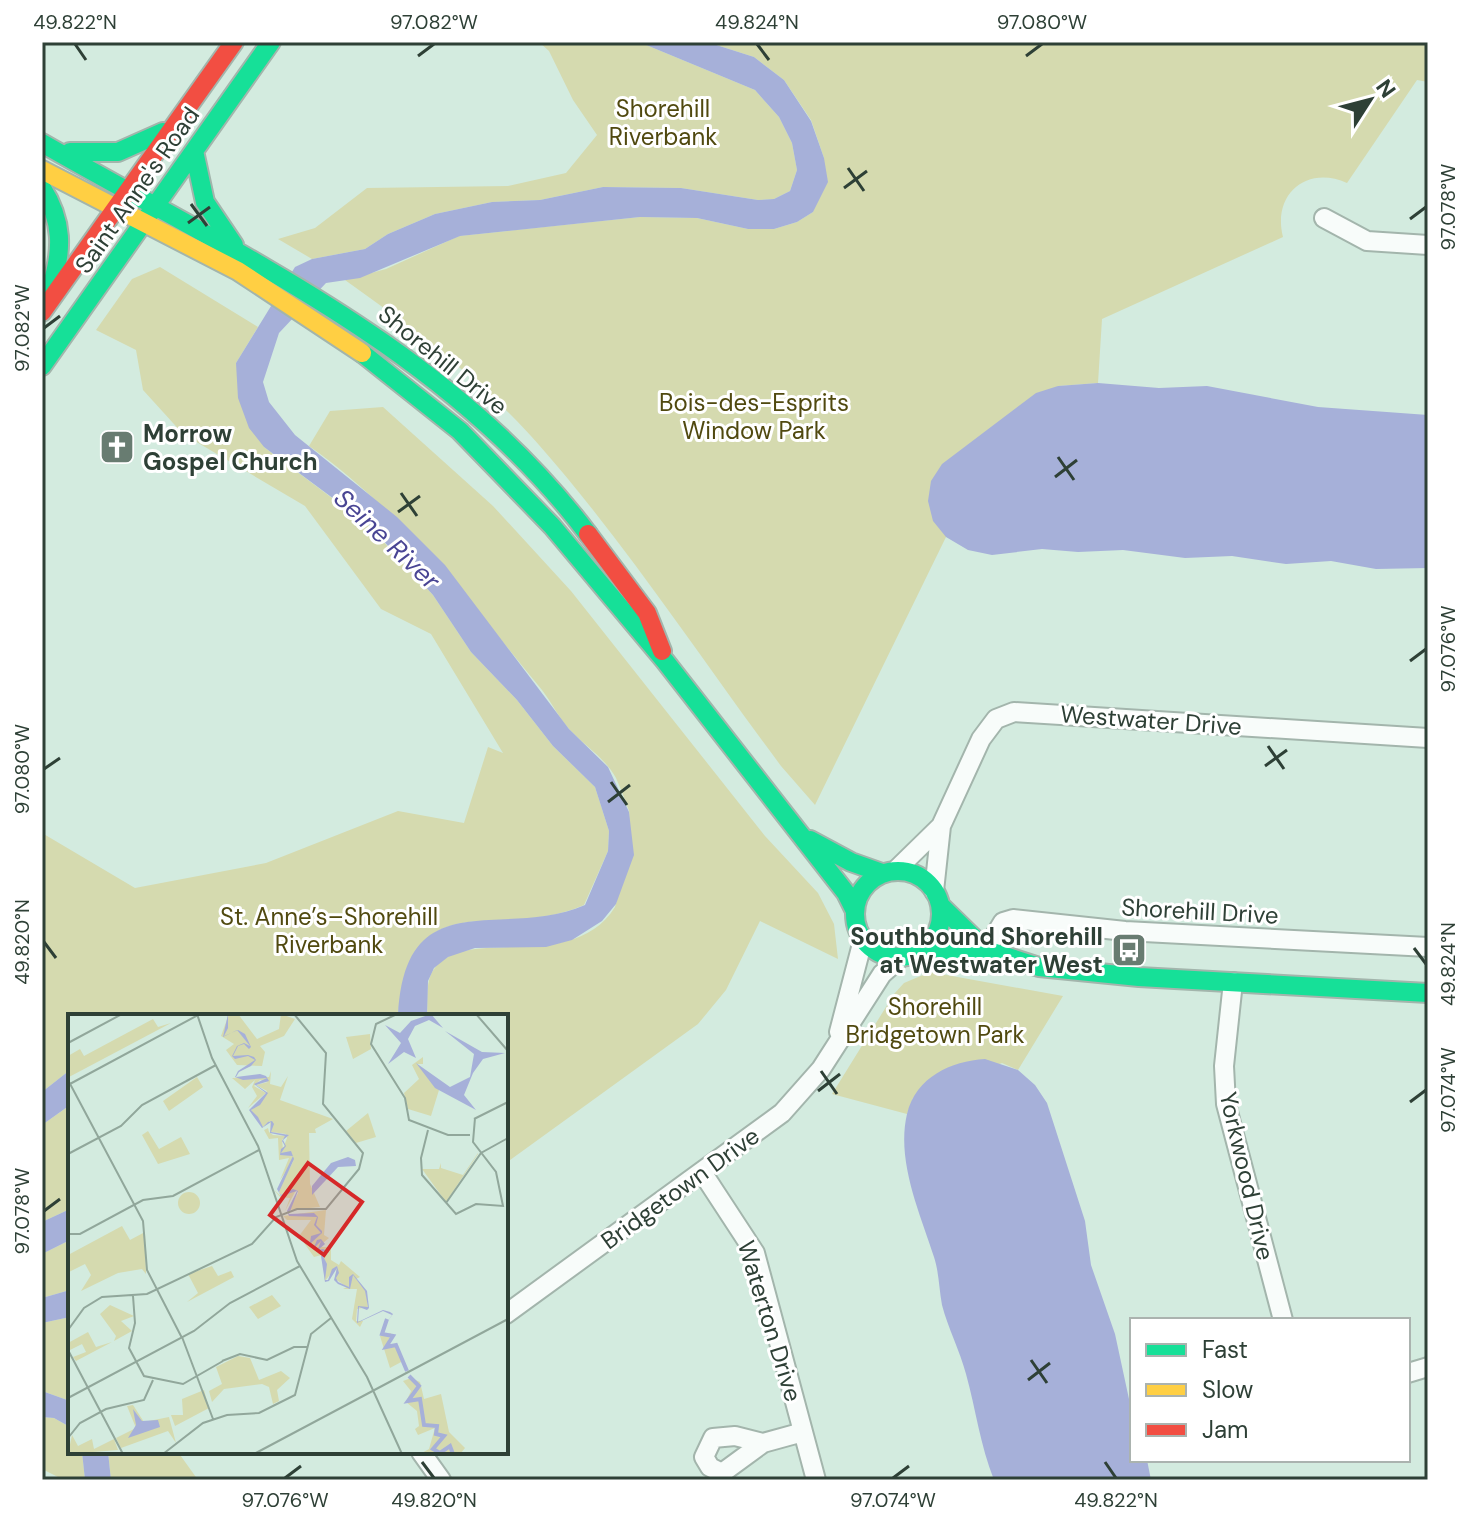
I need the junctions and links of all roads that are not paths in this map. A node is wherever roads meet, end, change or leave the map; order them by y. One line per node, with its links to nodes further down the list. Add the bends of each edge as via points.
1 (234, 42): 3 (street, Saint Anne's Road)
2 (271, 42): 5 (street, Saint Anne's Road)
3 (176, 123): 4 (street, via 139,147 112,156); 8 (street, Saint Anne's Road)
4 (49, 146): 8 (street, Shorehill Drive)
5 (194, 151): 9 (street, Saint Anne's Road); 14 (street, via 200,193 210,216)
6 (42, 170): 10 (street, Shorehill Drive)
7 (42, 188): 15 (street, via 61,226 62,240)
8 (127, 191): 9 (street, Shorehill Drive); 10 (street, Saint Anne's Road)
9 (153, 206): 12 (street, Saint Anne's Road); 14 (street, Shorehill Drive)
10 (116, 207): 12 (street, Shorehill Drive); 15 (street, Saint Anne's Road)
11 (1324, 218): 13 (street, via 1367,241)
12 (142, 223): 14 (street, Shorehill Drive); 16 (street, Saint Anne's Road)
13 (1428, 245)
14 (241, 259): 17 (street, Shorehill Drive, via 460,431 552,526); 17 (street, Shorehill Drive, via 366,327 475,410 570,510 647,613)
15 (42, 312)
16 (42, 366)
17 (665, 661): 20 (street, Shorehill Drive)
18 (1428, 738): 19 (street, Westwater Drive, via 1014,712 996,719 981,739)
19 (941, 826): 21 (street, Westwater Drive); 22 (street, Westwater Drive)
20 (801, 835): 21 (street, Shorehill Drive, via 851,862); 23 (street, Shorehill Drive)
21 (890, 871): 22 (street, via 923,878); 23 (street, via 863,887)
22 (938, 898): 26 (street, via 937,933); 27 (street, via 957,926)
23 (855, 911): 24 (street)
24 (863, 940): 28 (street, via 875,951); 31 (street, Bridgetown Drive)
25 (1428, 947): 27 (street, Shorehill Drive, via 1125,931 1013,919 1003,922)
26 (924, 949): 27 (street, via 976,957); 28 (street)
27 (986, 950): 29 (street, via 1039,967)
28 (901, 957): 31 (street, Bridgetown Drive, via 880,976)
29 (1233, 982): 30 (street); 34 (street, Yorkwood Drive, via 1224,1066 1226,1104)
30 (1428, 993)
31 (836, 1043): 32 (street, Bridgetown Drive, via 821,1069 782,1113)
32 (702, 1172): 33 (street, Bridgetown Drive); 35 (street, Waterton Drive, via 755,1253)
33 (508, 1313)
34 (1282, 1318)
35 (803, 1432): 36 (street); 39 (street, Waterton Drive)
36 (763, 1443)
37 (422, 1454): 38 (street)
38 (441, 1480)
39 (816, 1480)

